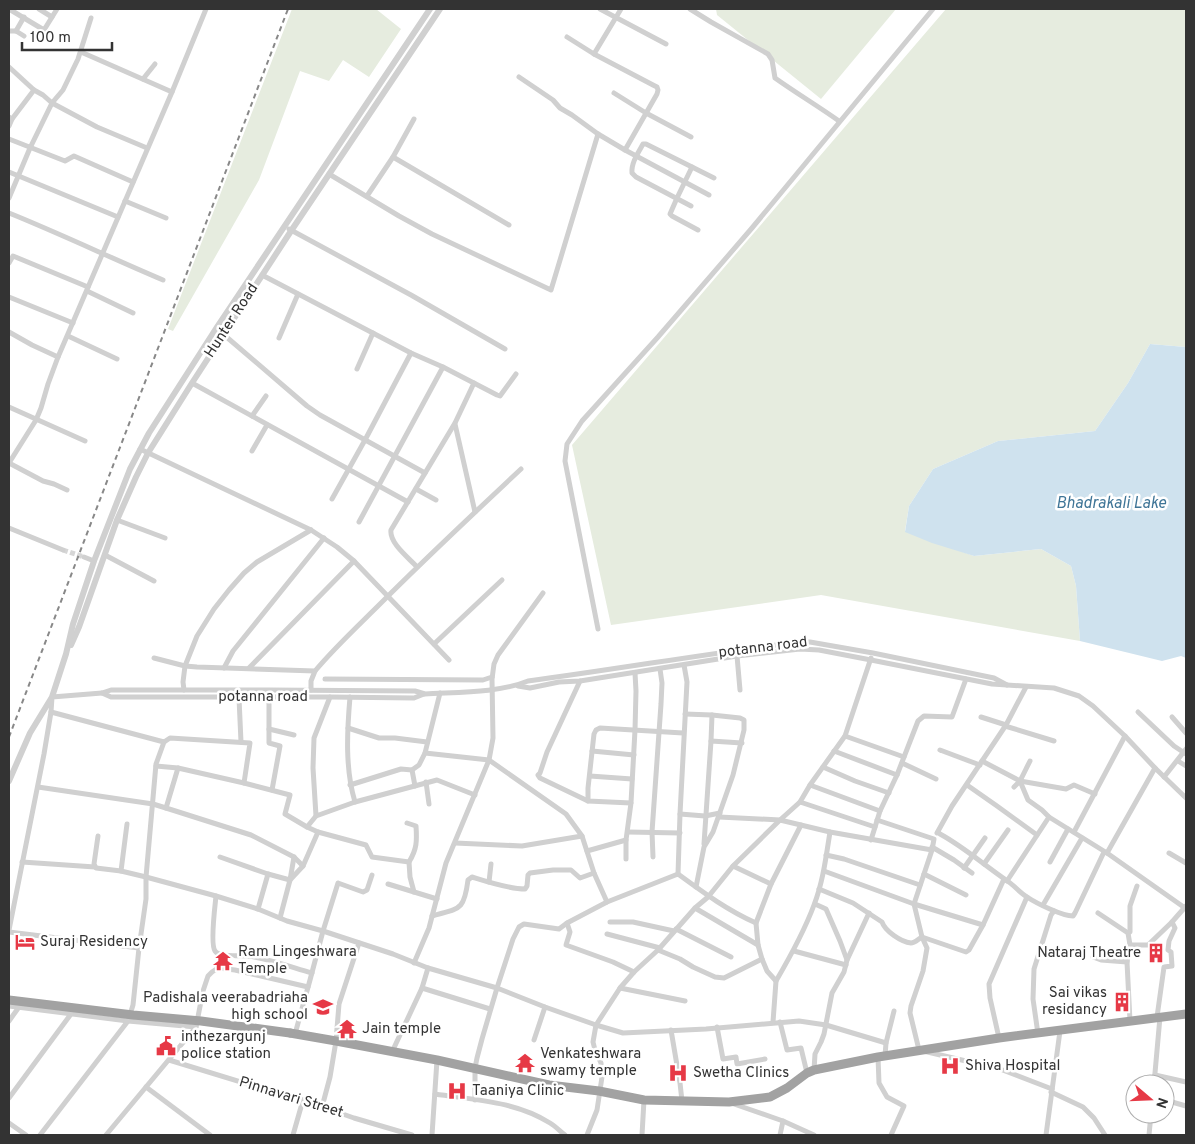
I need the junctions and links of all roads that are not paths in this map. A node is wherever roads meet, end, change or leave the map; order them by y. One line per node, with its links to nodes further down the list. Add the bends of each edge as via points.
1 (9, 9): 11 (street)
2 (39, 9): 12 (street)
3 (57, 9): 12 (street)
4 (206, 9): 27 (street)
5 (429, 9): 10 (street); 60 (street, Hunter Road)
6 (600, 9): 13 (street)
7 (621, 9): 13 (street)
8 (690, 9): 33 (street, via 768,54 775,78)
9 (933, 9): 33 (street)
10 (438, 11): 45 (street, Hunter Road)
11 (24, 17): 12 (street, via 44,30); 16 (street)
12 (52, 17)
13 (616, 17): 19 (street); 21 (street)
14 (91, 18): 20 (street)
15 (9, 31): 16 (street)
16 (16, 31): 17 (street)
17 (24, 36)
18 (567, 36): 21 (street)
19 (666, 44)
20 (81, 52): 25 (street); 29 (street, via 63,90)
21 (594, 54): 30 (street, via 657,87 657,94)
22 (155, 64): 25 (street)
23 (9, 67): 26 (street)
24 (519, 77): 35 (street)
25 (143, 80): 27 (street)
26 (34, 90): 29 (street); 31 (street)
27 (172, 92): 39 (street)
28 (614, 93): 30 (street)
29 (52, 103): 38 (street); 39 (street)
30 (646, 113): 36 (street); 40 (street)
31 (10, 118): 34 (street)
32 (414, 119): 42 (street)
33 (839, 121): 125 (street, via 746,235 582,421 567,444 565,461)
34 (9, 126)
35 (598, 134): 40 (street); 51 (street, via 551,290 432,234)
36 (691, 137)
37 (9, 139): 38 (street)
38 (30, 148): 46 (street); 48 (street, via 65,161 74,156)
39 (147, 148): 48 (street)
40 (625, 150): 41 (street)
41 (636, 156): 43 (street, via 645,144); 49 (street); 53 (street, via 631,169 636,178)
42 (393, 157): 51 (street); 59 (street)
43 (692, 167): 47 (street); 49 (street)
44 (9, 172): 46 (street)
45 (329, 174): 51 (street); 61 (street, Hunter Road)
46 (18, 175): 52 (street); 57 (street)
47 (714, 178)
48 (133, 182): 54 (street)
49 (685, 182): 50 (street); 53 (street)
50 (709, 195)
51 (367, 196)
52 (9, 198)
53 (676, 198): 55 (street); 62 (street, via 670,214)
54 (125, 201): 57 (street); 58 (street)
55 (691, 206)
56 (9, 214): 63 (street)
57 (118, 217): 63 (street)
58 (166, 218)
59 (509, 225)
60 (285, 226): 61 (street); 94 (street, Hunter Road)
61 (291, 230): 65 (street, Hunter Road); 77 (street)
62 (698, 230)
63 (102, 255): 66 (street); 67 (street)
64 (9, 263): 67 (street, via 13,256)
65 (262, 275): 68 (street); 74 (street, Hunter Road)
66 (163, 280)
67 (87, 289): 70 (street); 71 (street)
68 (298, 294): 73 (street); 76 (street)
69 (9, 297): 71 (street)
70 (133, 312)
71 (73, 323): 75 (street)
72 (9, 332): 79 (street)
73 (373, 333): 78 (street); 82 (street)
74 (224, 334): 84 (street, Hunter Road); 92 (street, via 307,406)
75 (68, 336): 79 (street); 80 (street)
76 (278, 338)
77 (505, 349)
78 (411, 353): 81 (street); 92 (street)
79 (58, 357): 89 (street)
80 (116, 359)
81 (443, 367): 85 (street); 97 (street)
82 (357, 369)
83 (516, 374): 85 (street, via 500,396)
84 (192, 383): 88 (street); 96 (street, Hunter Road)
85 (474, 383): 90 (street)
86 (266, 396): 88 (street)
87 (9, 407): 89 (street)
88 (252, 416): 91 (street)
89 (36, 420): 93 (street); 98 (street)
90 (455, 423): 101 (street); 108 (street)
91 (267, 425): 95 (street); 100 (street)
92 (365, 440): 97 (street); 100 (street)
93 (85, 441)
94 (140, 449): 96 (street); 118 (street, Hunter Road)
95 (252, 452)
96 (148, 453): 109 (street, Hunter Road); 112 (street)
97 (394, 456): 101 (street); 102 (street)
98 (9, 463): 104 (street)
99 (521, 469): 108 (street)
100 (348, 470): 102 (street); 105 (street)
101 (425, 473): 103 (street)
102 (378, 485): 107 (street); 110 (street)
103 (416, 489): 106 (street); 107 (street)
104 (67, 490)
105 (332, 499)
106 (436, 500)
107 (408, 502): 120 (street, via 390,535)
108 (475, 512): 120 (street)
109 (117, 520): 113 (street); 116 (street, Hunter Road)
110 (359, 522)
111 (9, 528): 115 (street)
112 (311, 530): 114 (street); 134 (street, via 244,573 214,609 197,636)
113 (165, 538)
114 (324, 538): 119 (street); 135 (street, via 233,651)
115 (63, 550)
116 (105, 554): 122 (street); 128 (street, Hunter Road)
117 (84, 557): 118 (street)
118 (94, 561): 128 (street, Hunter Road)
119 (354, 561): 124 (street); 136 (street)
120 (417, 568): 124 (street)
121 (502, 580): 126 (street)
122 (154, 581)
123 (543, 593): 142 (street, via 498,655)
124 (388, 596): 126 (street); 138 (street)
125 (598, 629)
126 (434, 644): 131 (street)
127 (873, 653): 132 (street); 144 (street, potanna road, via 994,678); 147 (street, potanna road, via 800,642 528,681)
128 (66, 654): 154 (street, Hunter Road)
129 (737, 656): 132 (street, potanna road, via 800,649); 133 (street, potanna road); 151 (street)
130 (154, 658): 134 (street)
131 (449, 660)
132 (870, 660): 141 (street, potanna road); 174 (street)
133 (684, 665): 137 (street, potanna road); 162 (street, via 687,682)
134 (185, 666): 135 (street); 145 (street)
135 (224, 668): 136 (street)
136 (249, 668): 138 (street)
137 (660, 669): 139 (street, potanna road); 170 (street)
138 (315, 671): 146 (street)
139 (635, 673): 143 (street, potanna road); 169 (street)
140 (325, 678): 142 (street)
141 (966, 679): 144 (street, potanna road); 188 (street, via 952,717 924,716 918,721)
142 (492, 680): 150 (street)
143 (580, 681): 147 (street, potanna road, via 530,688); 220 (street, via 538,775)
144 (1007, 685): 148 (street, potanna road)
145 (184, 686): 149 (street, potanna road); 152 (street, potanna road)
146 (311, 686): 149 (street, potanna road); 155 (street, potanna road)
147 (517, 686): 150 (street, potanna road)
148 (1026, 687): 166 (street); 175 (street, potanna road, via 1054,688 1079,696)
149 (269, 690): 156 (street)
150 (493, 690): 153 (street, potanna road); 189 (street, via 494,738)
151 (740, 690)
152 (102, 693): 154 (street, potanna road); 159 (street, potanna road, via 111,697)
153 (440, 693): 155 (street, potanna road); 180 (street)
154 (53, 694): 160 (street); 205 (street, Hunter Road, via 30,733)
155 (425, 694): 158 (street, potanna road, via 414,698)
156 (269, 697): 157 (street, potanna road); 159 (street, potanna road); 168 (street)
157 (330, 697): 158 (street, potanna road); 229 (street, via 314,738)
158 (350, 697): 167 (street)
159 (239, 698): 179 (street)
160 (51, 712): 178 (street); 214 (street)
161 (1138, 712): 185 (street, via 1174,746)
162 (685, 714): 163 (street); 172 (street)
163 (712, 715): 176 (street); 181 (street, via 743,720)
164 (981, 717): 166 (street)
165 (1172, 717): 171 (street)
166 (1005, 725): 177 (street); 192 (street)
167 (348, 728): 180 (street, via 379,738); 209 (street)
168 (269, 729): 173 (street); 215 (street, via 269,743 280,746)
169 (635, 730): 170 (street); 182 (street, via 600,728 594,734); 187 (street)
170 (660, 731): 172 (street); 244 (street)
171 (1186, 732)
172 (683, 733): 228 (street)
173 (294, 735)
174 (845, 736): 184 (street); 188 (street)
175 (1125, 736): 198 (street, potanna road); 217 (street)
176 (710, 741): 181 (street); 230 (street)
177 (1054, 741)
178 (164, 742): 179 (street, via 170,738); 194 (street)
179 (241, 742): 208 (street, via 250,743)
180 (427, 742): 186 (street)
181 (742, 743): 231 (street)
182 (592, 750): 187 (street); 201 (street)
183 (940, 750): 192 (street)
184 (834, 751): 196 (street); 200 (street)
185 (1185, 752): 191 (street)
186 (425, 753): 189 (street); 199 (street, via 420,765)
187 (634, 756): 203 (street)
188 (904, 757): 193 (street)
189 (489, 760): 218 (street); 251 (street, via 566,814)
190 (1030, 761): 206 (street)
191 (1178, 761): 195 (street); 202 (street)
192 (981, 763): 206 (street); 211 (street)
193 (902, 764): 200 (street); 204 (street)
194 (156, 766): 197 (street); 224 (street)
195 (1186, 766)
196 (823, 767): 210 (street); 216 (street)
197 (178, 768): 208 (street); 226 (street)
198 (1155, 768): 202 (street, potanna road); 261 (street)
199 (412, 770): 209 (street, via 401,770); 212 (street)
200 (897, 775): 216 (street)
201 (590, 776): 203 (street); 220 (street)
202 (1164, 777): 219 (street, potanna road)
203 (632, 779): 223 (street)
204 (936, 779)
205 (9, 781)
206 (1020, 781): 213 (street); 217 (street, via 1066,788 1074,785); 232 (street, via 1028,800)
207 (426, 782): 212 (street); 218 (street, via 437,780); 225 (street)
208 (244, 783): 215 (street)
209 (350, 785): 221 (street)
210 (810, 785): 222 (street); 227 (street)
211 (967, 785): 246 (street); 249 (street)
212 (415, 786): 221 (street)
213 (1014, 787)
214 (38, 788): 224 (street); 269 (street)
215 (272, 790): 239 (street, via 290,795 285,814)
216 (889, 794): 227 (street)
217 (1095, 794): 247 (street)
218 (475, 795): 257 (street)
219 (1186, 798)
220 (588, 801): 223 (street)
221 (355, 802): 229 (street)
222 (800, 802): 233 (street); 238 (street)
223 (631, 803): 243 (street)
224 (153, 804): 226 (street); 287 (street)
225 (429, 804)
226 (166, 808): 267 (street, via 251,835)
227 (880, 810): 234 (street)
228 (680, 814): 230 (street); 248 (street)
229 (316, 816): 239 (street)
230 (705, 816): 231 (street); 258 (street)
231 (720, 816): 233 (street); 258 (street)
232 (1049, 817): 240 (street); 249 (street)
233 (780, 820): 237 (street); 276 (street)
234 (878, 820): 238 (street); 254 (street)
235 (407, 823): 270 (street, via 416,826 417,845)
236 (127, 824): 280 (street)
237 (801, 825): 245 (street); 292 (street)
238 (875, 826): 256 (street)
239 (307, 828): 242 (street)
240 (1068, 829): 247 (street); 271 (street)
241 (1008, 830): 274 (street)
242 (318, 832): 270 (street, via 366,845 372,857); 275 (street)
243 (628, 832): 244 (street); 255 (street)
244 (652, 832): 248 (street); 266 (street)
245 (830, 832): 256 (street); 263 (street)
246 (938, 832): 254 (street); 264 (street)
247 (1074, 832): 253 (street)
248 (680, 833): 284 (street)
249 (1037, 835): 289 (street)
250 (98, 836): 277 (street)
251 (582, 836): 257 (street, via 522,846); 260 (street)
252 (985, 838): 264 (street)
253 (1082, 838): 261 (street); 306 (street)
254 (934, 839): 259 (street)
255 (626, 840): 260 (street); 268 (street)
256 (871, 840): 259 (street)
257 (454, 843): 302 (street)
258 (704, 846): 295 (street)
259 (932, 848): 278 (street); 285 (street)
260 (587, 851): 281 (street)
261 (1106, 853): 307 (street); 310 (street, via 1073,916)
262 (1169, 853): 272 (street)
263 (826, 855): 279 (street); 293 (street)
264 (973, 855): 274 (street); 278 (street)
265 (220, 857): 283 (street)
266 (653, 857)
267 (294, 858): 275 (street); 288 (street)
268 (626, 859)
269 (22, 862): 277 (street); 321 (street)
270 (409, 862): 297 (street)
271 (1050, 862)
272 (1186, 863)
273 (492, 864): 290 (street)
274 (984, 864): 289 (street)
275 (303, 866): 288 (street)
276 (733, 866): 292 (street); 300 (street)
277 (95, 867): 280 (street)
278 (964, 868): 282 (street)
279 (824, 871): 296 (street); 305 (street)
280 (121, 872): 287 (street)
281 (594, 873): 290 (street, via 580,878 572,870 530,873 525,888 513,889); 303 (street)
282 (972, 873)
283 (268, 874): 288 (street); 309 (street)
284 (678, 874): 295 (street); 303 (street)
285 (924, 874): 293 (street); 298 (street)
286 (372, 875): 322 (street, via 367,890 363,892 338,883)
287 (146, 877): 299 (street); 329 (street)
288 (290, 880): 314 (street)
289 (1006, 880): 301 (street); 319 (street)
290 (489, 882): 313 (street, via 470,878 464,903)
291 (388, 884): 297 (street)
292 (771, 884): 318 (street)
293 (920, 885): 305 (street)
294 (1137, 886): 323 (street, via 1130,906)
295 (696, 888): 300 (street)
296 (819, 889): 304 (street); 311 (street)
297 (414, 892): 302 (street)
298 (966, 895)
299 (216, 896): 309 (street); 340 (street, via 213,944 216,952 248,956)
300 (708, 897): 308 (street); 318 (street)
301 (1027, 897): 306 (street); 369 (street, via 989,984)
302 (437, 899): 313 (street)
303 (607, 902): 317 (street)
304 (815, 904): 331 (street); 335 (street, via 826,909)
305 (914, 904): 319 (street); 325 (street)
306 (1043, 905): 310 (street)
307 (1185, 907): 316 (street)
308 (695, 908): 320 (street); 327 (street)
309 (258, 909): 314 (street)
310 (1054, 910): 368 (street, via 1034,968 1033,999)
311 (869, 913): 325 (street, via 893,935 909,943); 335 (street)
312 (1098, 914): 323 (street)
313 (432, 916): 337 (street)
314 (280, 918): 322 (street)
315 (610, 922): 320 (street, via 633,922)
316 (1172, 922): 328 (street, via 1148,944); 355 (street, via 1175,928 1168,950 1172,966 1164,967)
317 (567, 923): 339 (street, via 570,932 566,945); 344 (street, via 559,929 524,924 519,927)
318 (756, 923): 327 (street)
319 (983, 925): 325 (street, via 966,952)
320 (675, 930): 330 (street); 332 (street)
321 (9, 931): 329 (street)
322 (323, 931): 326 (street); 340 (street)
323 (1128, 933): 328 (street)
324 (607, 934): 330 (street)
325 (922, 937): 373 (street, via 927,948 926,956 910,1013)
326 (359, 943): 337 (street); 371 (street, via 340,1004)
327 (758, 945): 334 (street)
328 (1130, 945): 336 (street)
329 (139, 948): 357 (street, via 133,1005)
330 (659, 949): 334 (street, via 692,967 724,978); 339 (street)
331 (794, 951): 335 (street); 341 (street)
332 (731, 957)
333 (1092, 957): 336 (street)
334 (762, 959): 341 (street, via 767,972)
335 (846, 962): 362 (street, via 832,994)
336 (1128, 962): 358 (street)
337 (414, 963): 338 (street)
338 (428, 968): 343 (street); 344 (street)
339 (634, 972): 345 (street)
340 (312, 973): 342 (street)
341 (776, 981): 359 (street)
342 (308, 987): 363 (street, via 218,968 208,976); 367 (street)
343 (422, 988): 351 (street); 374 (street)
344 (497, 988): 350 (street); 351 (street)
345 (620, 988): 347 (street); 361 (street)
346 (9, 1000): 367 (highway, bridge)
347 (685, 1001)
348 (9, 1006): 349 (street)
349 (19, 1007): 353 (street); 356 (street)
350 (545, 1007): 361 (street); 370 (street)
351 (490, 1010): 379 (street)
352 (894, 1011): 372 (street)
353 (71, 1014): 357 (street); 386 (street)
354 (1186, 1014): 355 (highway)
355 (1159, 1017): 358 (highway); 381 (street)
356 (9, 1021)
357 (128, 1021): 363 (street); 396 (street)
358 (1130, 1021): 366 (highway)
359 (773, 1022): 360 (street); 364 (street)
360 (780, 1022): 362 (street); 380 (street, via 787,1050 801,1048)
361 (596, 1025): 365 (street, via 623,1033); 384 (street, via 593,1042 601,1063)
362 (826, 1025): 372 (street); 380 (street)
363 (196, 1027): 377 (street)
364 (717, 1027): 365 (street); 376 (street, via 723,1059 736,1057 737,1064)
365 (671, 1030): 390 (street)
366 (1060, 1031): 368 (highway); 383 (street)
367 (292, 1034): 371 (highway)
368 (1038, 1034): 369 (highway)
369 (999, 1038): 373 (highway)
370 (534, 1040)
371 (336, 1041): 374 (highway); 392 (street)
372 (886, 1042): 375 (street)
373 (919, 1050): 375 (highway); 383 (street, via 1000,1069)
374 (392, 1052): 378 (highway)
375 (882, 1057): 380 (highway); 407 (street, via 879,1084 886,1097 904,1106)
376 (765, 1058)
377 (169, 1060): 382 (street); 387 (street, Pinnavari Street)
378 (437, 1060): 379 (highway); 385 (street)
379 (476, 1068): 384 (highway, via 549,1085); 388 (street)
380 (811, 1071): 391 (highway, via 770,1096)
381 (1155, 1074)
382 (146, 1087): 397 (street); 398 (street)
383 (1051, 1090): 408 (street); 409 (street, via 1083,1106)
384 (599, 1092): 389 (highway); 403 (street)
385 (435, 1094): 388 (street); 401 (street)
386 (9, 1098)
387 (303, 1100): 392 (street, Pinnavari Street); 399 (street)
388 (475, 1100): 402 (street, via 524,1110 551,1123)
389 (644, 1100): 390 (highway); 404 (street)
390 (682, 1101): 391 (highway)
391 (729, 1102): 393 (street)
392 (322, 1106): 400 (street, Pinnavari Street)
393 (783, 1121): 405 (street); 406 (street)
394 (9, 1123): 395 (street)
395 (26, 1135)
396 (40, 1135)
397 (106, 1135)
398 (210, 1135)
399 (293, 1135)
400 (412, 1135)
401 (432, 1135)
402 (565, 1135)
403 (587, 1135)
404 (642, 1135)
405 (780, 1135)
406 (814, 1135)
407 (891, 1135)
408 (1046, 1135)
409 (1105, 1135)

